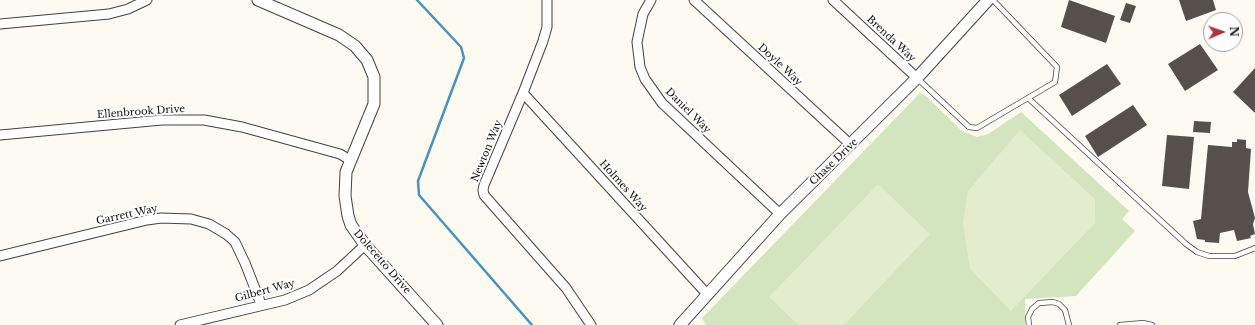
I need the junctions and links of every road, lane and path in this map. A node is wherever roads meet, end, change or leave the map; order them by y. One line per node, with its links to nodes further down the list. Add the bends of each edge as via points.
1 (146, 0): 9 (street, via 128,9 109,14)
2 (258, 0): 15 (street, Dolecetto Drive, via 343,37 356,46 367,60 374,77 374,104)
3 (547, 0): 11 (street, Newton Way, via 547,27)
4 (651, 0): 16 (street, Daniel Way, via 643,14 637,42 640,67 645,79 662,103)
5 (694, 0): 14 (street, Doyle Way)
6 (833, 0): 10 (street, Brenda Way)
7 (988, 0): 10 (street, Chase Drive)
8 (993, 0): 12 (lane, via 1057,67 1055,82)
9 (0, 24)
10 (917, 78): 12 (lane, via 969,127 977,128); 14 (street, Chase Drive)
11 (524, 93): 20 (street, Holmes Way); 24 (street, Newton Way, via 484,185 484,195 566,288)
12 (1028, 98): 18 (lane, via 1197,252 1209,256 1235,256)
13 (0, 135): 15 (street, Ellenbrook Drive, via 162,120 204,120 340,154)
14 (851, 145): 16 (street, Chase Drive)
15 (350, 160): 17 (street, Dolecetto Drive, via 344,184 348,216)
16 (780, 214): 20 (street, Chase Drive)
17 (365, 245): 21 (street, Gilbert Way, via 337,271 309,290 285,300); 23 (street, Dolecetto Drive)
18 (1255, 248)
19 (0, 256): 21 (street, Garrett Way, via 147,220 191,218 209,224 235,242)
20 (707, 294): 25 (street, Chase Drive)
21 (261, 304): 22 (street, Gilbert Way)
22 (180, 325)
23 (437, 325)
24 (591, 325)
25 (680, 325)
26 (1029, 325): 27 (lane, via 1028,317 1032,309 1039,303 1052,302 1065,310)
27 (1069, 325)
28 (1120, 325): 29 (lane)
29 (1152, 325)

